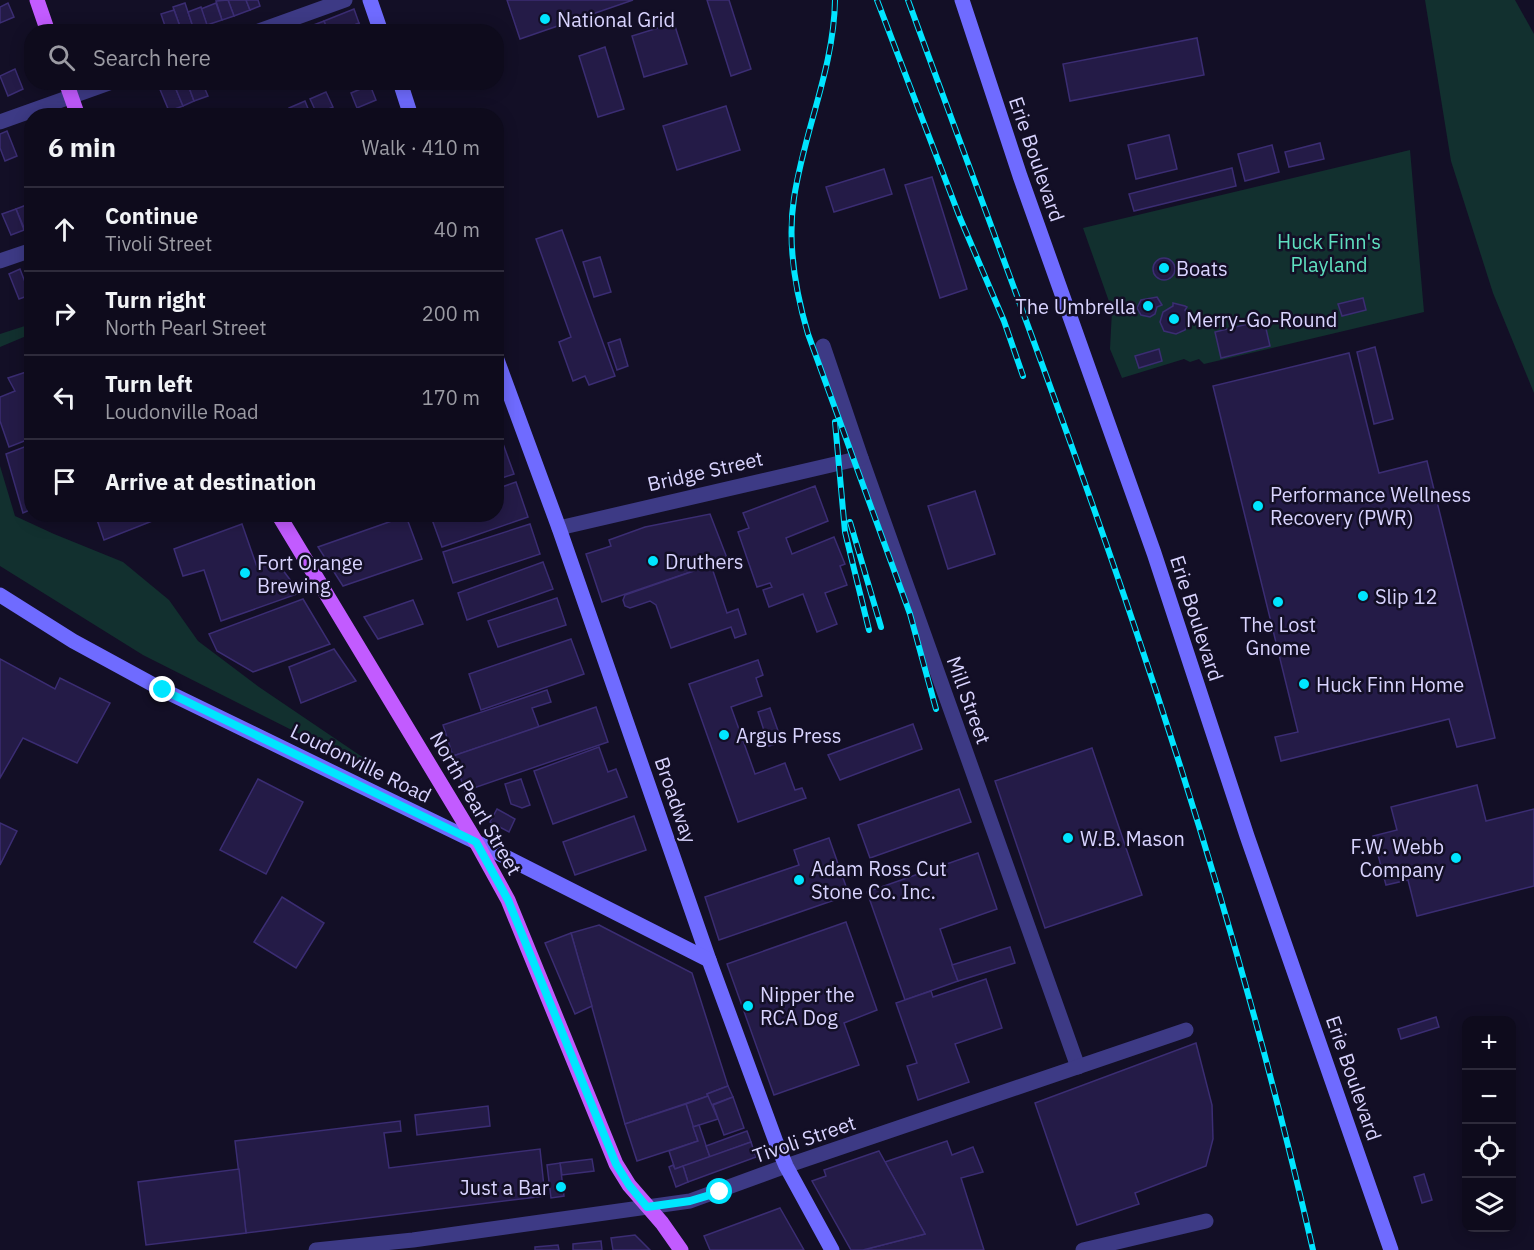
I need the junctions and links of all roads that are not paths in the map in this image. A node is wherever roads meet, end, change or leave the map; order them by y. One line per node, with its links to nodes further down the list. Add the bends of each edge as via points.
1 (37, 0): 5 (main road)
2 (345, 0): 6 (street)
3 (370, 0): 7 (street)
4 (962, 0): 34 (street, Erie Boulevard)
5 (45, 24)
6 (278, 24)
7 (378, 24)
8 (69, 90): 10 (street); 11 (main road)
9 (403, 90): 12 (street)
10 (30, 108)
11 (75, 108)
12 (408, 108)
13 (24, 111): 14 (street)
14 (0, 122)
15 (24, 253): 16 (street)
16 (0, 261)
17 (824, 346): 19 (street, Mill Street)
18 (504, 379): 21 (street, Broadway)
19 (861, 458): 21 (street, Bridge Street); 26 (street, Mill Street)
20 (283, 522): 23 (main road, North Pearl Street)
21 (559, 528): 24 (street, Broadway)
22 (0, 595): 23 (street, Loudonville Road, via 137,676)
23 (476, 842): 24 (street, Loudonville Road); 28 (main road, North Pearl Street, via 508,900 616,1164)
24 (709, 960): 27 (street, Broadway)
25 (1186, 1030): 26 (street, Tivoli Street)
26 (1078, 1067): 27 (street, Tivoli Street)
27 (786, 1166): 28 (street, Tivoli Street, via 690,1201); 32 (street, Broadway)
28 (647, 1207): 30 (street, Tivoli Street); 31 (main road, North Pearl Street)
29 (1206, 1221): 33 (street)
30 (316, 1250)
31 (681, 1250)
32 (832, 1250)
33 (1083, 1250)
34 (1391, 1250)

